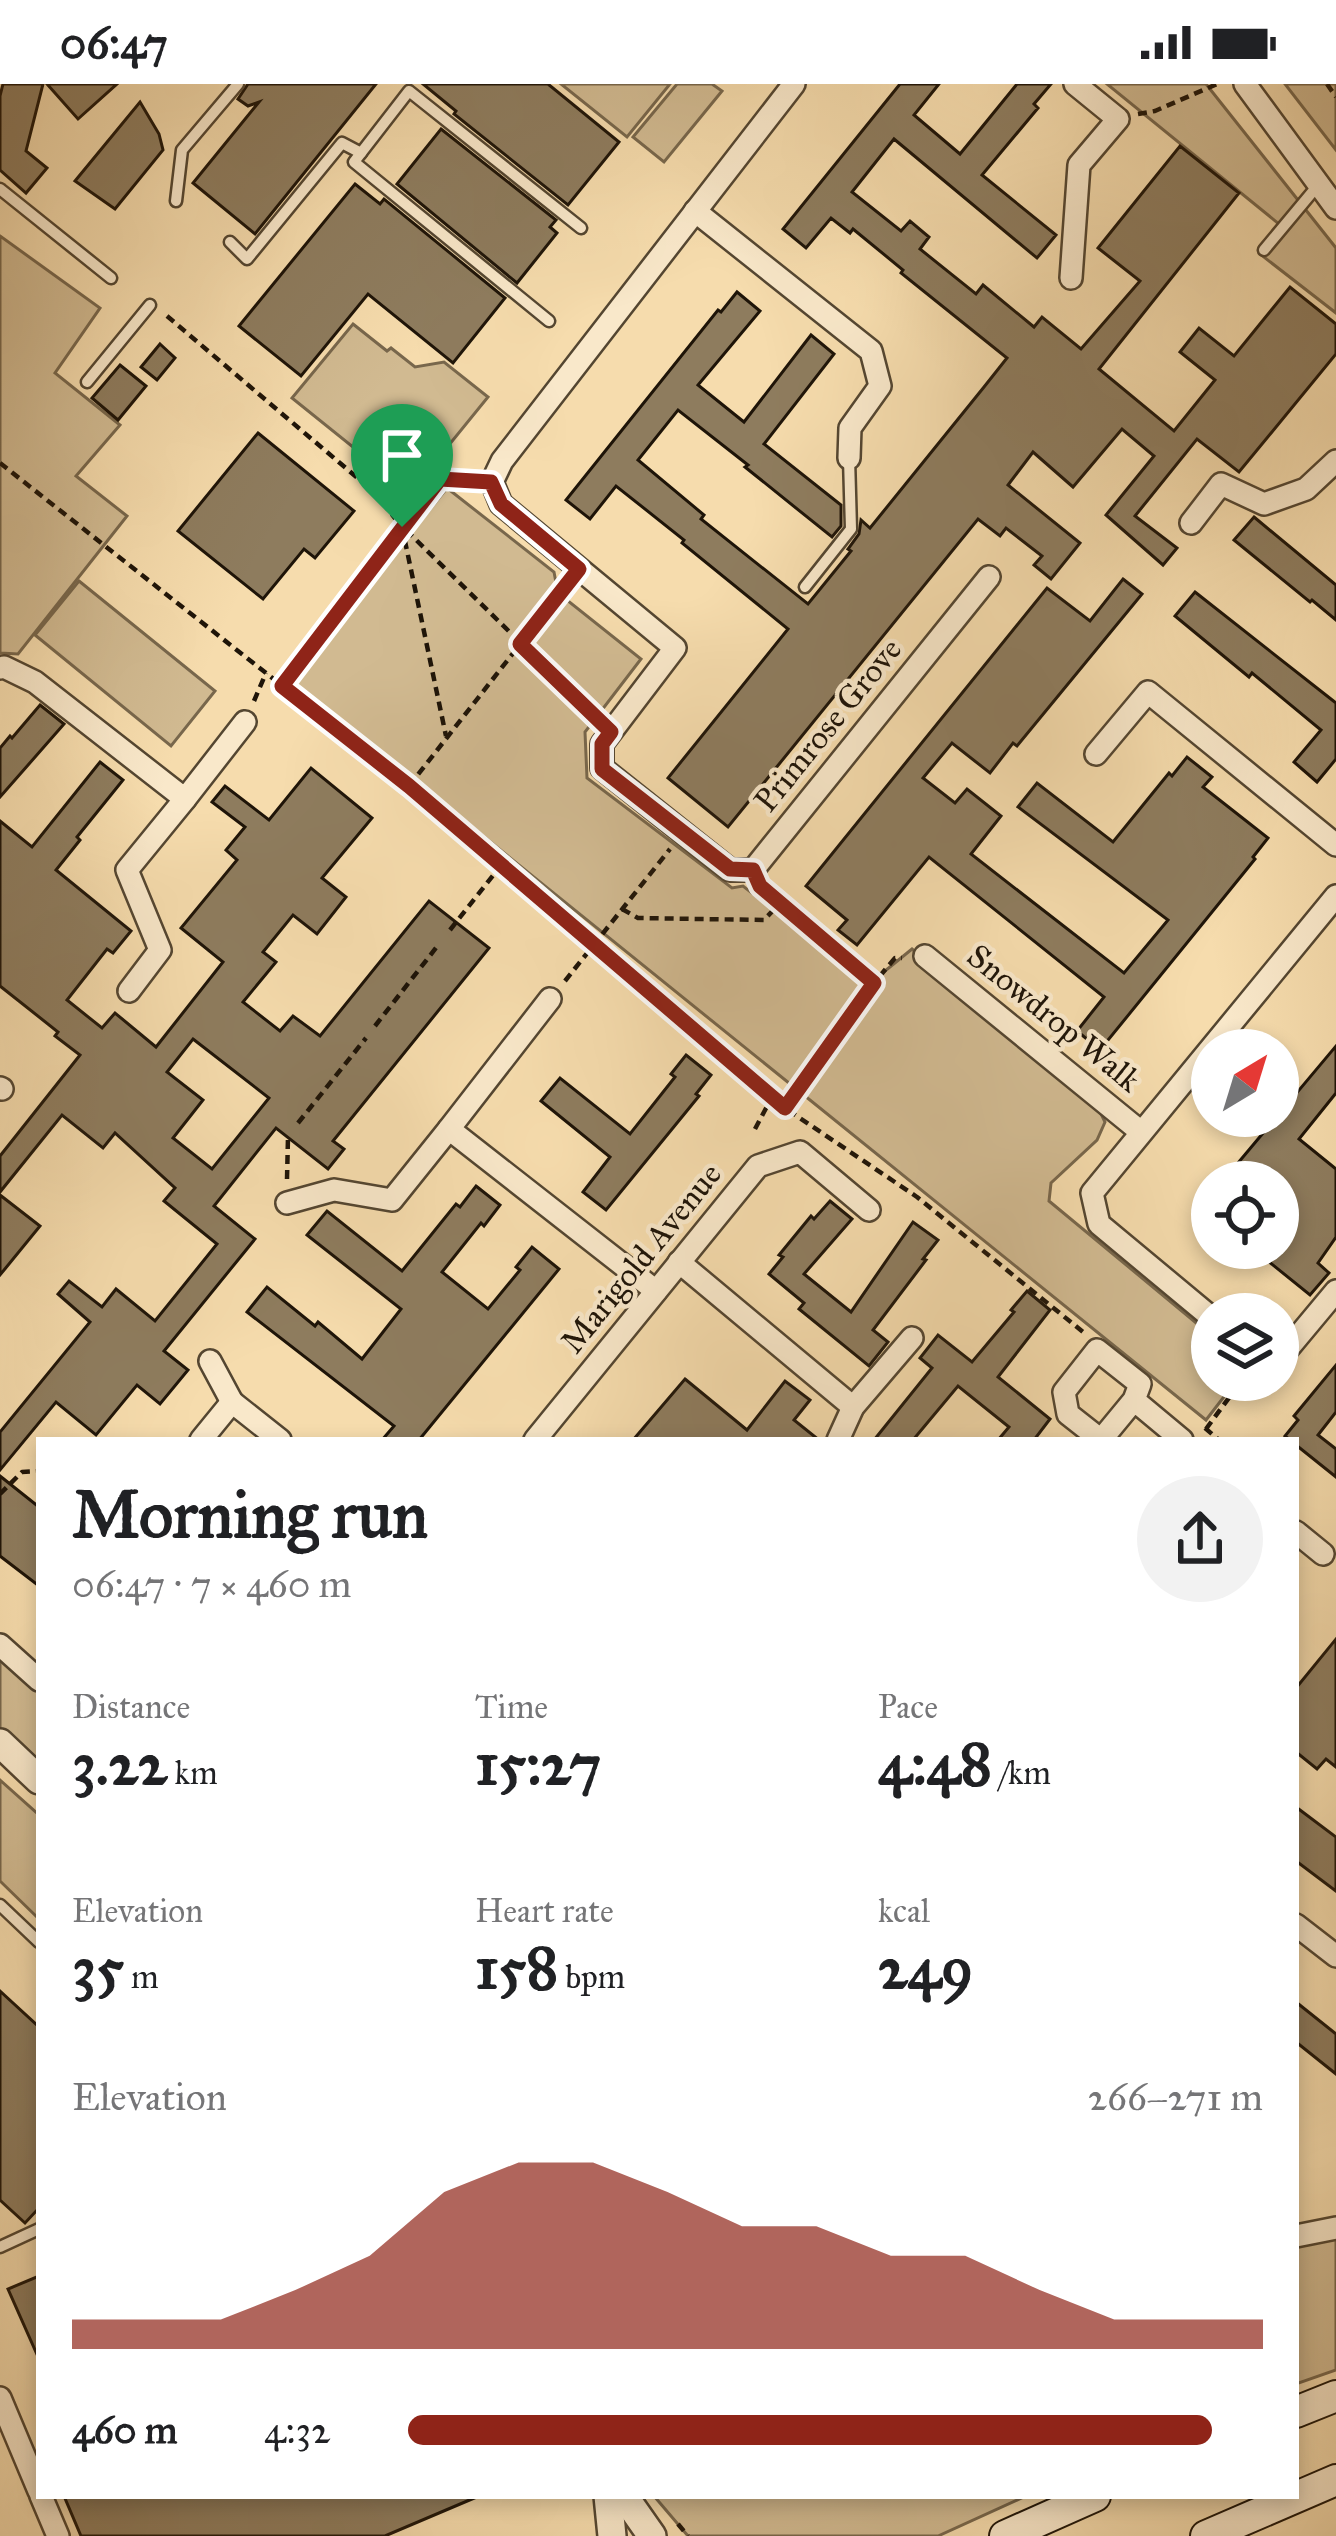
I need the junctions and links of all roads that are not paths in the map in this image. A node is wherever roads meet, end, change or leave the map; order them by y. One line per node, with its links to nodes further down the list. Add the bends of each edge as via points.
1 (238, 84): 9 (lane, via 182,151)
2 (794, 84): 11 (street)
3 (1075, 84): 16 (street, via 1118,118 1079,165)
4 (1245, 84): 7 (street)
5 (412, 88): 6 (lane); 12 (lane)
6 (361, 153): 13 (lane, via 342,143 247,259); 18 (lane, via 354,162)
7 (1319, 184): 10 (street); 14 (lane)
8 (0, 189): 15 (lane)
9 (176, 201)
10 (1336, 208)
11 (695, 211): 20 (street, via 871,351 880,386 850,428); 23 (street, Primrose Grove, via 491,482 501,504 676,648 602,744 602,769 730,869 753,870)
12 (580, 228)
13 (230, 242)
14 (1264, 250)
15 (111, 278)
16 (1072, 278)
17 (150, 304): 19 (lane)
18 (549, 321)
19 (87, 382)
20 (849, 458): 24 (lane, via 851,529)
21 (1336, 461): 22 (street, via 1306,488 1264,504 1221,484)
22 (1191, 523)
23 (989, 577)
24 (805, 587)
25 (0, 668): 28 (street, via 35,682)
26 (245, 722): 28 (street)
27 (1096, 754): 29 (street, via 1148,692)
28 (184, 799): 32 (street, via 127,870 160,950)
29 (1336, 844)
30 (1336, 896): 35 (street, Snowdrop Walk)
31 (925, 956): 35 (street, Snowdrop Walk)
32 (129, 991)
33 (550, 999): 34 (street)
34 (449, 1130): 36 (street, via 392,1200 334,1190); 39 (street)
35 (1141, 1132): 41 (street, Snowdrop Walk, via 1092,1193 1099,1223)
36 (287, 1203)
37 (869, 1210): 38 (street, Marigold Avenue, via 800,1152 758,1166)
38 (679, 1262): 39 (street, Marigold Avenue); 47 (street)
39 (656, 1291): 50 (street, Marigold Avenue)
40 (1336, 1291): 42 (street)
41 (1191, 1300)
42 (1299, 1335)
43 (912, 1338): 47 (street)
44 (210, 1361): 46 (street)
45 (1134, 1400): 52 (street)
46 (232, 1402): 48 (street); 49 (street)
47 (853, 1407): 51 (street)
48 (203, 1437)
49 (276, 1437)
50 (537, 1437)
51 (839, 1437)
52 (1178, 1437)
53 (1299, 1534): 54 (street)
54 (1324, 1554)
55 (0, 1646): 56 (street)
56 (36, 1677)
57 (0, 1743): 58 (street)
58 (36, 1777)
59 (0, 1905): 61 (lane)
60 (1299, 1927): 62 (street)
61 (36, 1939)
62 (1336, 1956)
63 (1336, 2228): 65 (street)
64 (36, 2230): 66 (lane)
65 (1299, 2235)
66 (0, 2247)
67 (1336, 2396): 69 (main road)
68 (0, 2398): 71 (street)
69 (1299, 2411)
70 (1336, 2480): 72 (main road)
71 (36, 2484)
72 (1299, 2496)
73 (43, 2499): 78 (street)
74 (608, 2499): 79 (street)
75 (626, 2499): 80 (street)
76 (1088, 2499): 81 (main road)
77 (1292, 2499): 82 (main road)
78 (58, 2536)
79 (612, 2536)
80 (652, 2536)
81 (1005, 2536)
82 (1206, 2536)

